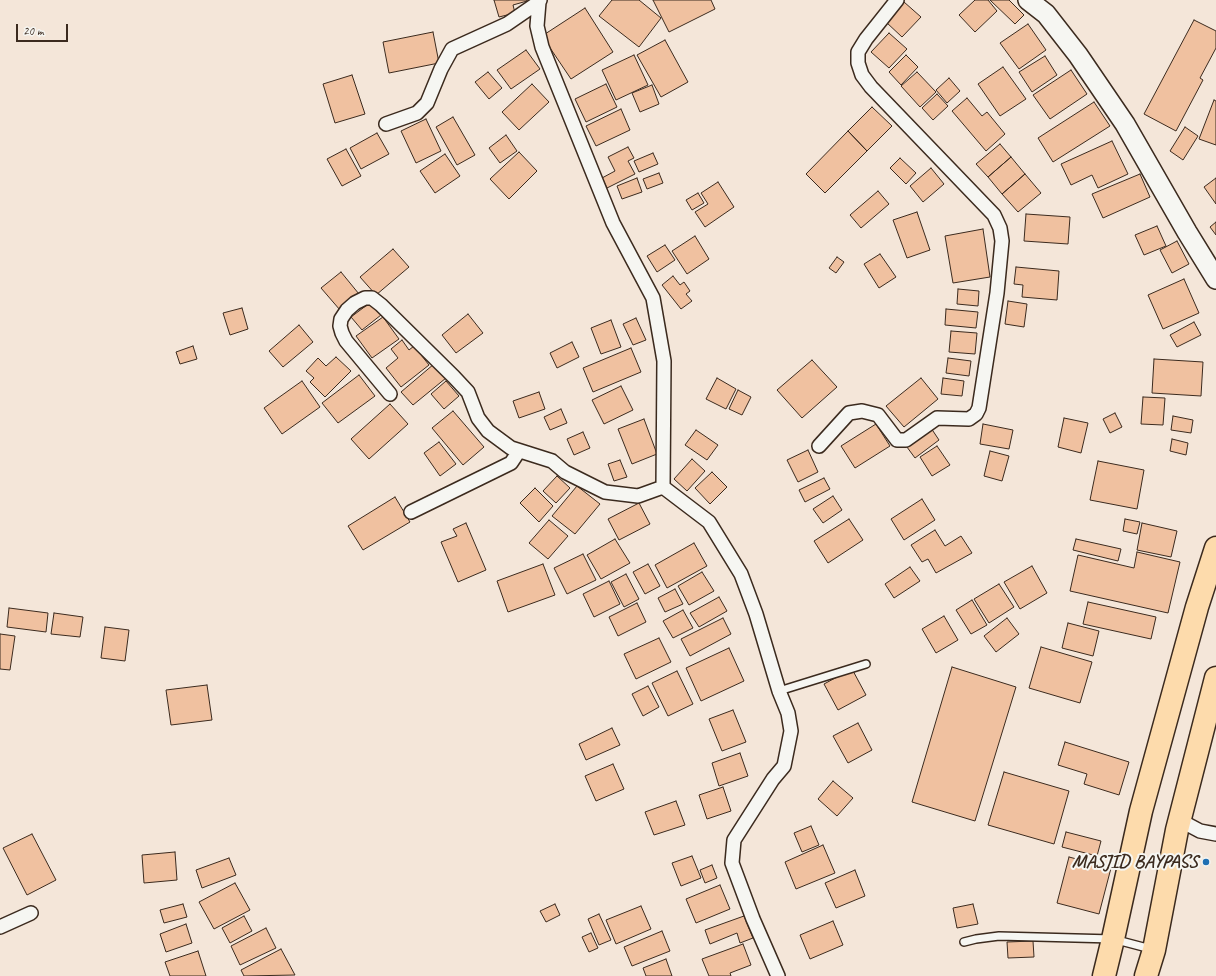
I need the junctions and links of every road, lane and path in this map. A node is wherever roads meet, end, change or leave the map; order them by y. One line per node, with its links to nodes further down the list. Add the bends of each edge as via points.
1 (897, 0): 7 (street, via 858,52 862,75 994,215 1000,228 1002,241 997,293 979,408 969,419 937,418 906,440 897,440 878,415 862,411 849,413)
2 (1028, 0): 5 (main road, via 1046,14 1078,55 1125,124)
3 (540, 1): 4 (street, via 507,24 452,50 427,103 417,113); 9 (street, via 537,26 542,47 613,223 652,298 664,361)
4 (386, 124)
5 (1216, 279)
6 (390, 394): 8 (street, via 346,342 340,326 347,310 355,302 365,298 372,298 382,305 468,392 478,418 488,430 511,448)
7 (819, 446)
8 (519, 451): 9 (street, via 552,461 565,472 605,492 638,496); 10 (street, via 511,463)
9 (663, 487): 14 (street, via 709,522 741,574)
10 (411, 512)
11 (1216, 548): 19 (highway, via 1141,811)
12 (866, 664): 14 (lane)
13 (1216, 678): 15 (highway)
14 (779, 691): 22 (street, via 788,714 791,731 784,766 734,840 732,863)
15 (1177, 830): 16 (street, via 1183,822 1200,832); 21 (highway)
16 (1216, 834)
17 (31, 913): 18 (street)
18 (0, 927)
19 (1113, 939): 20 (lane, via 1000,936); 21 (lane); 23 (highway)
20 (964, 942)
21 (1154, 950): 24 (highway)
22 (778, 976)
23 (1104, 976)
24 (1146, 976)

